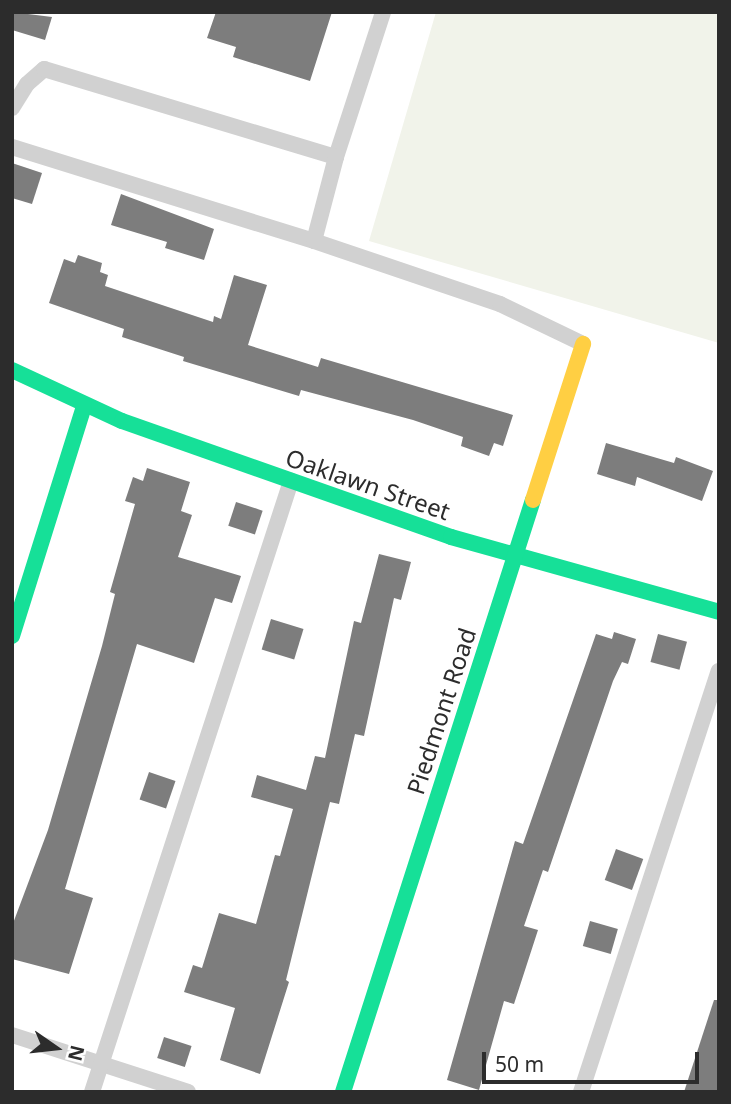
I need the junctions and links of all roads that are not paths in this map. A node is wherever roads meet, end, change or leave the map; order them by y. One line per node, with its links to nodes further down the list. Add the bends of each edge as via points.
1 (383, 12): 4 (lane)
2 (12, 108): 4 (lane, via 44,69)
3 (12, 147): 5 (lane)
4 (335, 158): 5 (lane)
5 (314, 241): 6 (lane, via 500,304)
6 (583, 344): 10 (street, Piedmont Road)
7 (12, 370): 8 (street, Oaklawn Street)
8 (84, 406): 9 (street, Oaklawn Street); 12 (street)
9 (291, 481): 10 (street, Oaklawn Street); 15 (lane)
10 (513, 556): 11 (street, Oaklawn Street); 18 (street, Piedmont Road)
11 (719, 612)
12 (12, 636)
13 (719, 671): 19 (lane)
14 (12, 1035): 15 (lane)
15 (100, 1063): 16 (lane); 17 (lane)
16 (92, 1092)
17 (188, 1092)
18 (343, 1092)
19 (581, 1092)

